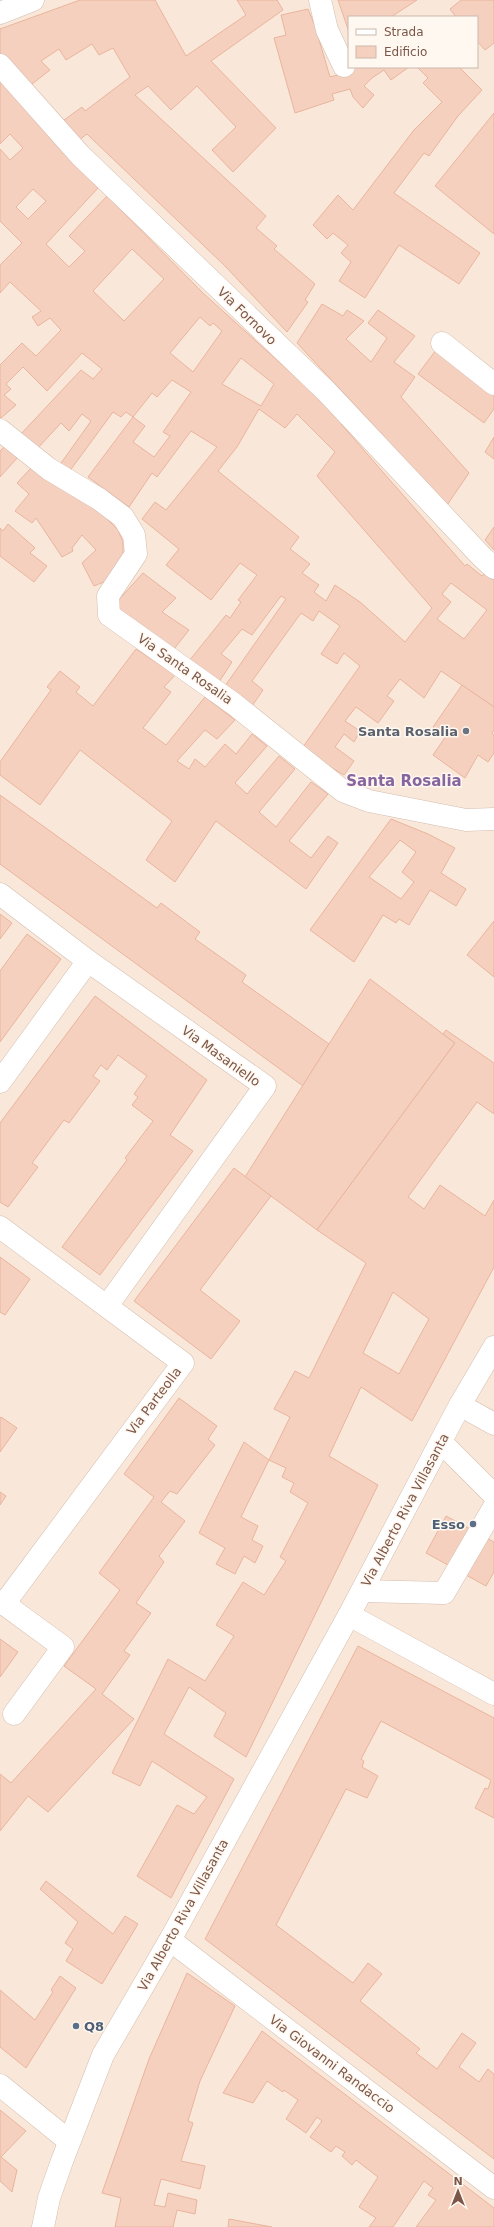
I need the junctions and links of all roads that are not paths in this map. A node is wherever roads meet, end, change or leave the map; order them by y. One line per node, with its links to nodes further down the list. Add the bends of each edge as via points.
1 (33, 0): 3 (street)
2 (320, 0): 5 (street, via 327,30)
3 (0, 13)
4 (0, 65): 9 (street, Via Fornovo, via 80,155 326,391)
5 (344, 66)
6 (442, 343): 7 (street)
7 (494, 384)
8 (0, 430): 10 (street, Via Santa Rosalia, via 49,468 99,499 123,518 134,535 136,554 108,596 109,615 234,704 343,791 369,801 459,818)
9 (494, 568)
10 (494, 819)
11 (0, 894): 12 (street, Via Masaniello)
12 (88, 961): 13 (street); 15 (street, Via Masaniello, via 265,1086)
13 (0, 1082)
14 (0, 1228): 15 (street, Via Parteolla)
15 (107, 1306): 23 (street, Via Parteolla, via 183,1363)
16 (494, 1347): 17 (street, Via Alberto Riva Villasanta)
17 (460, 1405): 18 (street); 19 (street, Via Alberto Riva Villasanta)
18 (494, 1424)
19 (441, 1442): 20 (street); 22 (street, Via Alberto Riva Villasanta)
20 (494, 1494)
21 (494, 1506): 22 (street, via 444,1593)
22 (362, 1591): 24 (street, Via Alberto Riva Villasanta)
23 (2, 1602): 26 (street, Via Parteolla, via 63,1648)
24 (349, 1615): 25 (street); 27 (street, Via Alberto Riva Villasanta)
25 (494, 1694)
26 (14, 1714)
27 (170, 1940): 29 (street, Via Alberto Riva Villasanta, via 103,2055); 30 (street, Via Giovanni Randaccio)
28 (0, 2085): 29 (street)
29 (68, 2141): 31 (street, Via Alberto Riva Villasanta, via 49,2198)
30 (494, 2188)
31 (43, 2227)

